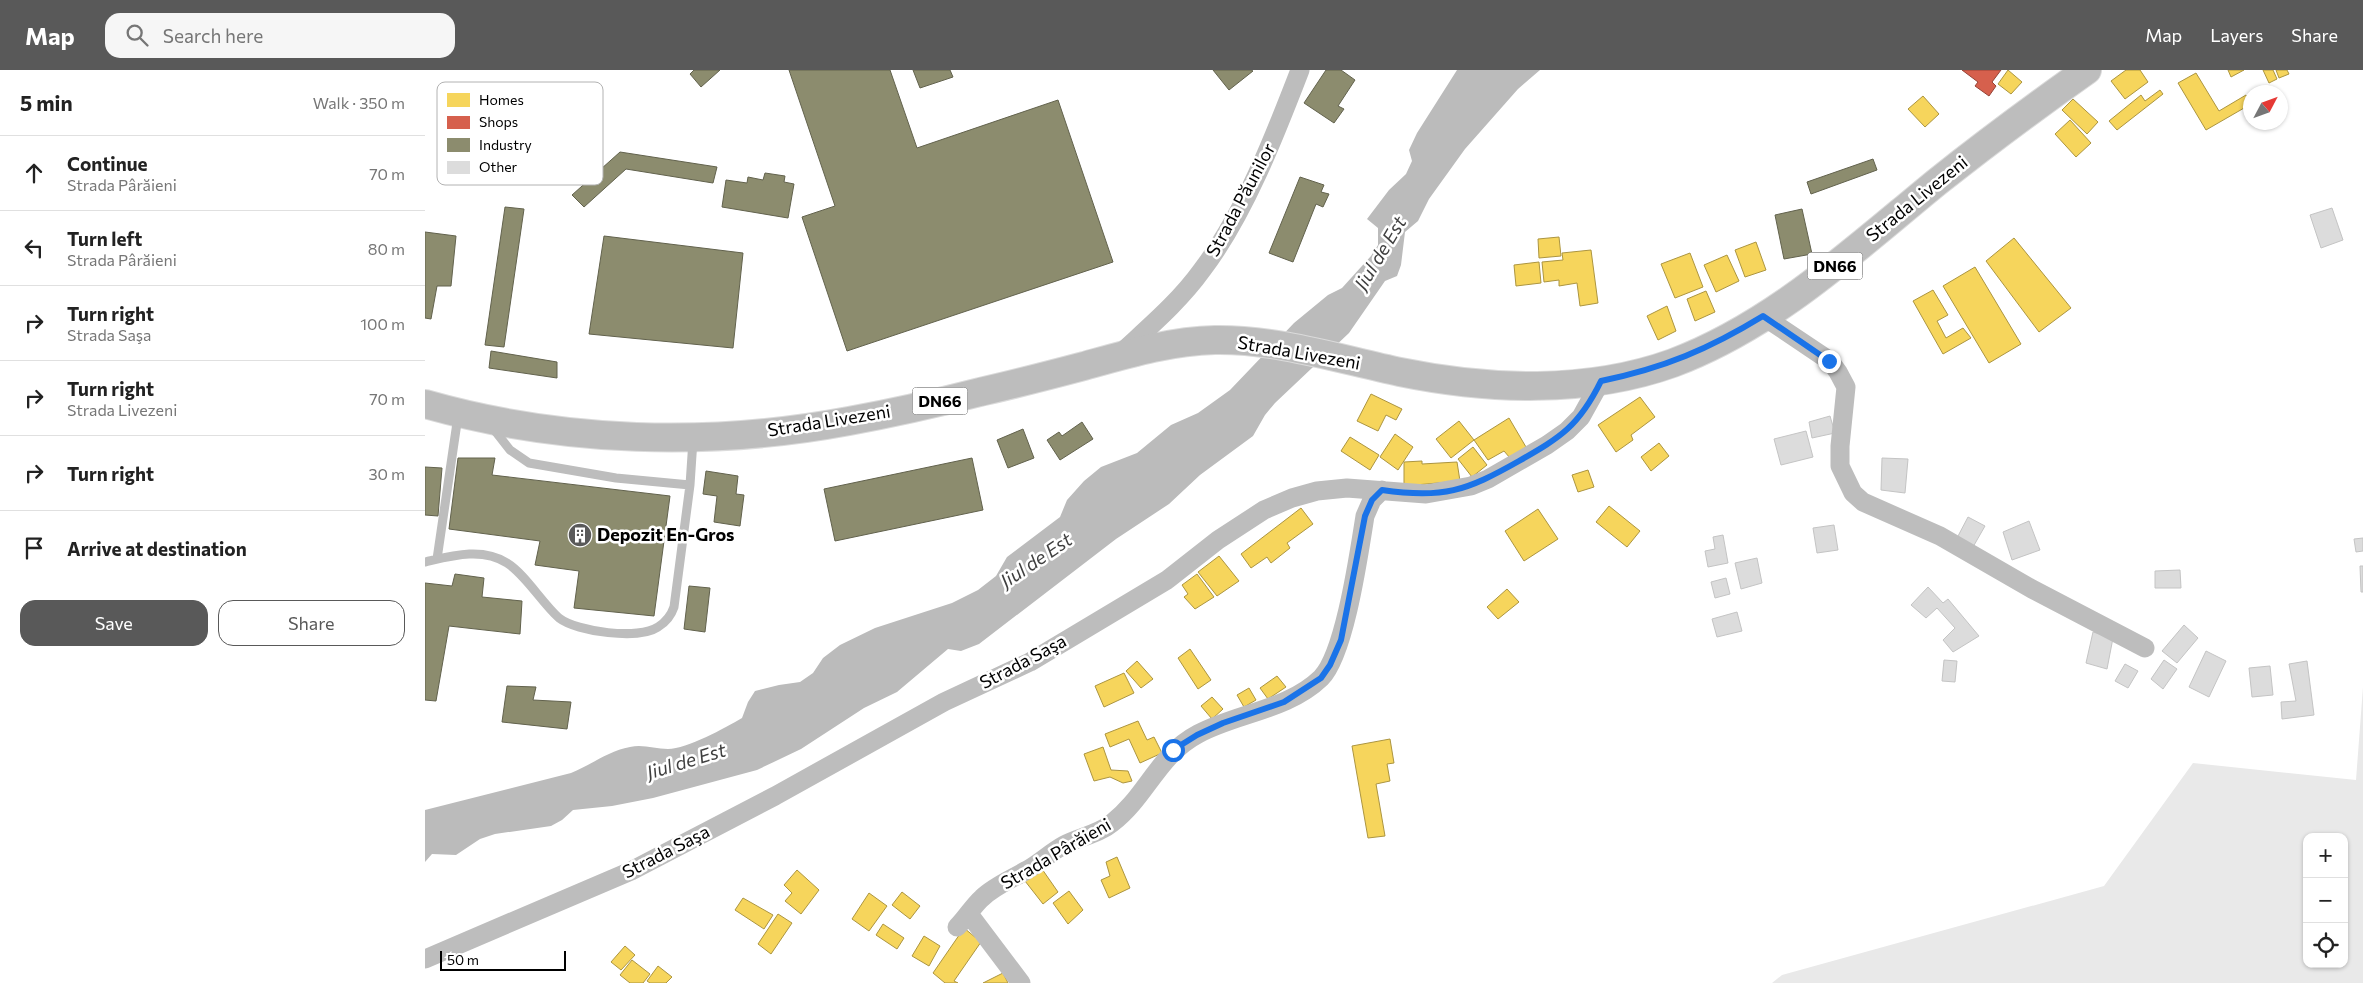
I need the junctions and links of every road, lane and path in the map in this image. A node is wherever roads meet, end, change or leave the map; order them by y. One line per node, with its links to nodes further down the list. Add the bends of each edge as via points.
1 (1300, 70): 4 (street, Strada Păunilor, via 1277,131 1228,232 1203,270 1174,304)
2 (2087, 70): 3 (main road, Strada Livezeni / DN66, via 1984,146 1839,263)
3 (1763, 316): 5 (main road, Strada Livezeni / DN66, via 1713,345 1672,363); 14 (street, via 1829,361 1838,372 1846,387 1839,446 1840,466 1853,493 1863,502 1941,536)
4 (1117, 357): 5 (main road, Strada Livezeni / DN66, via 1214,340 1248,342 1403,372 1520,385); 9 (main road, Strada Livezeni / DN66, via 974,394 850,421 770,432)
5 (1601, 381): 11 (street, Strada Saşa, via 1585,410 1567,431 1488,479 1471,486 1426,494)
6 (425, 404): 7 (main road, Strada Livezeni / DN66)
7 (459, 414): 8 (main road, Strada Livezeni / DN66); 12 (lane)
8 (486, 420): 9 (main road, Strada Livezeni / DN66, via 580,434); 10 (lane, via 509,450 529,463 607,476)
9 (693, 437): 10 (lane)
10 (690, 484): 12 (lane, via 674,607 670,617 657,628 641,634 595,632 560,619 507,563 491,557 461,553)
11 (1382, 490): 15 (street, Strada Saşa, via 1347,488 1317,491 1264,510 1218,540 1167,580 1029,662 945,702 631,871); 16 (street, Strada Pârăieni, via 1372,500 1365,516 1341,640 1321,678 1284,702 1223,723 1173,750 1128,809 1111,825 1066,844 1003,883 982,898 963,920)
12 (437, 559): 13 (lane)
13 (425, 562)
14 (2145, 648)
15 (425, 959)
16 (1021, 983)

